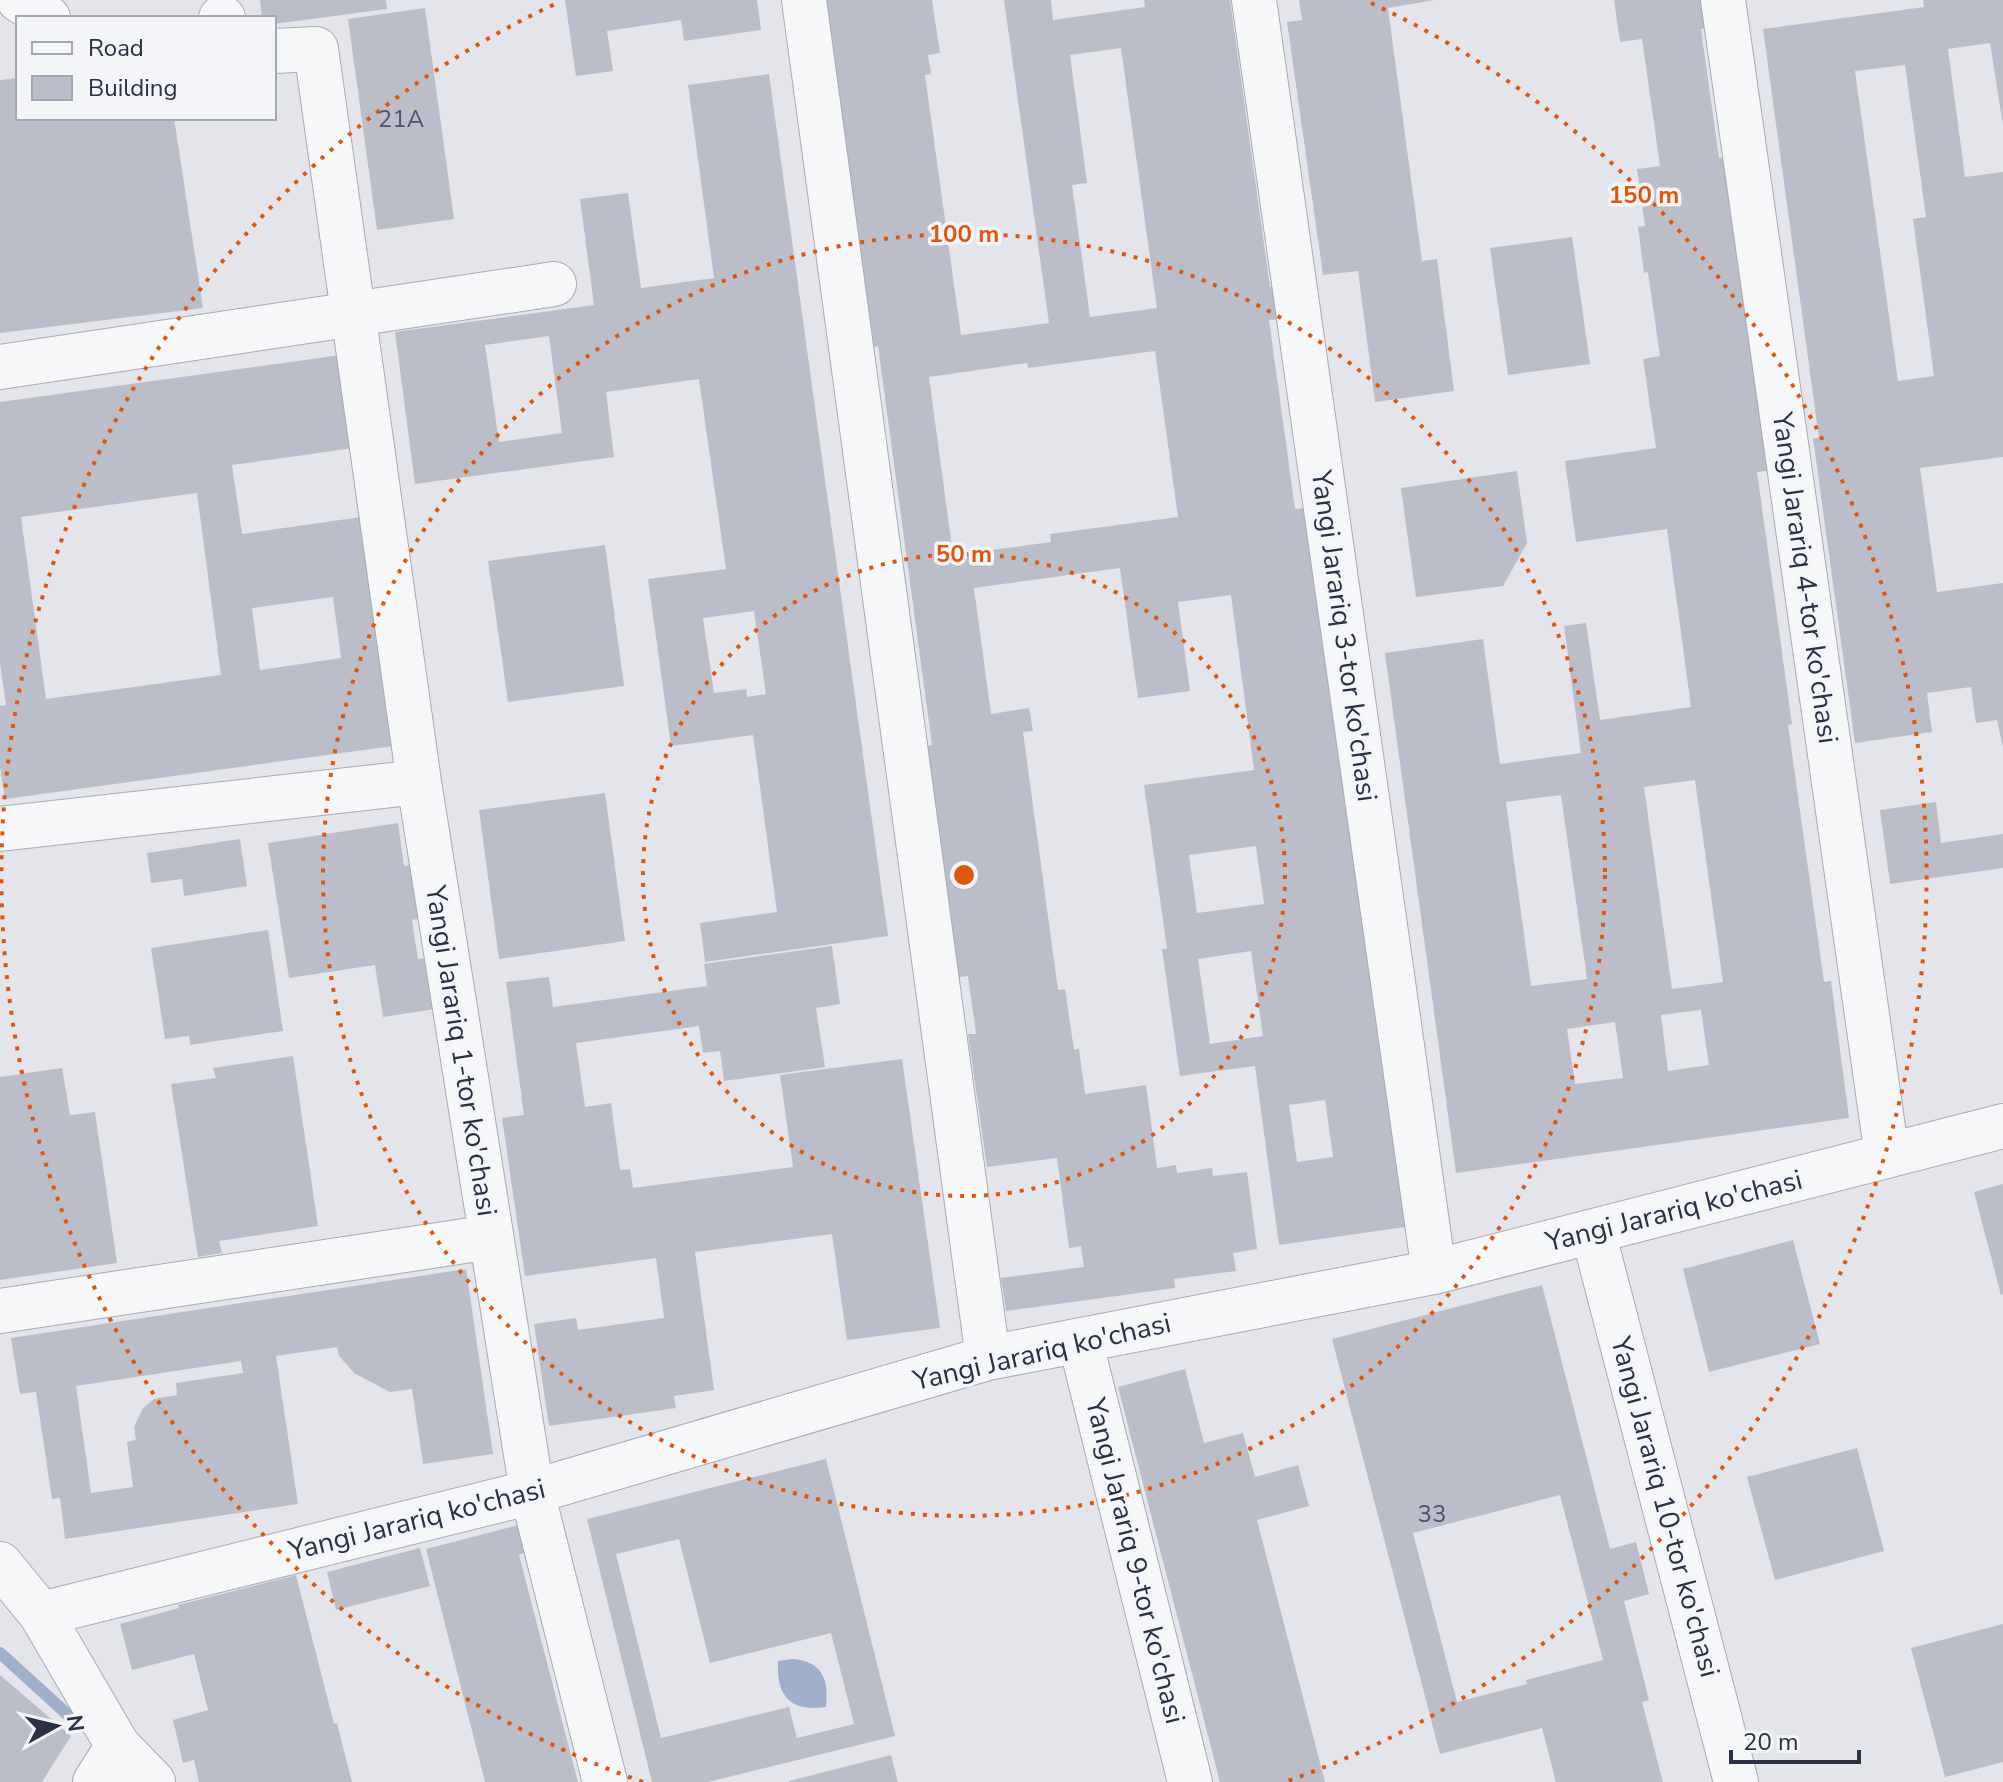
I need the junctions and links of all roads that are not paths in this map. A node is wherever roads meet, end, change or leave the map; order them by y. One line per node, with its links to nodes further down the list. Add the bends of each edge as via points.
1 (19, 0): 5 (street)
2 (804, 0): 19 (street)
3 (1254, 0): 16 (street, Yangi Jarariq 3-tor ko'chasi)
4 (1723, 0): 13 (street, Yangi Jarariq 4-tor ko'chasi)
5 (45, 16)
6 (276, 51): 8 (street, Yangi Jarariq 1-tor ko'chasi, via 316,49)
7 (554, 284): 8 (street)
8 (353, 314): 9 (street); 10 (street, Yangi Jarariq 1-tor ko'chasi)
9 (0, 367)
10 (419, 782): 11 (street); 15 (street, Yangi Jarariq 1-tor ko'chasi)
11 (0, 829)
12 (2003, 1126): 13 (street, Yangi Jarariq ko'chasi)
13 (1887, 1156): 14 (street, Yangi Jarariq ko'chasi)
14 (1593, 1232): 16 (street, Yangi Jarariq ko'chasi); 27 (street, Yangi Jarariq 10-tor ko'chasi)
15 (491, 1237): 17 (street); 20 (street, Yangi Jarariq 1-tor ko'chasi)
16 (1434, 1272): 18 (street, Yangi Jarariq ko'chasi)
17 (0, 1311)
18 (1080, 1340): 19 (street, Yangi Jarariq ko'chasi); 26 (street, Yangi Jarariq 9-tor ko'chasi)
19 (988, 1358): 20 (street, Yangi Jarariq ko'chasi)
20 (532, 1492): 22 (street, Yangi Jarariq ko'chasi); 25 (street, Yangi Jarariq 1-tor ko'chasi)
21 (0, 1564): 22 (street)
22 (41, 1614): 23 (street)
23 (106, 1764): 24 (street)
24 (153, 1782)
25 (605, 1782)
26 (1190, 1782)
27 (1736, 1782)

